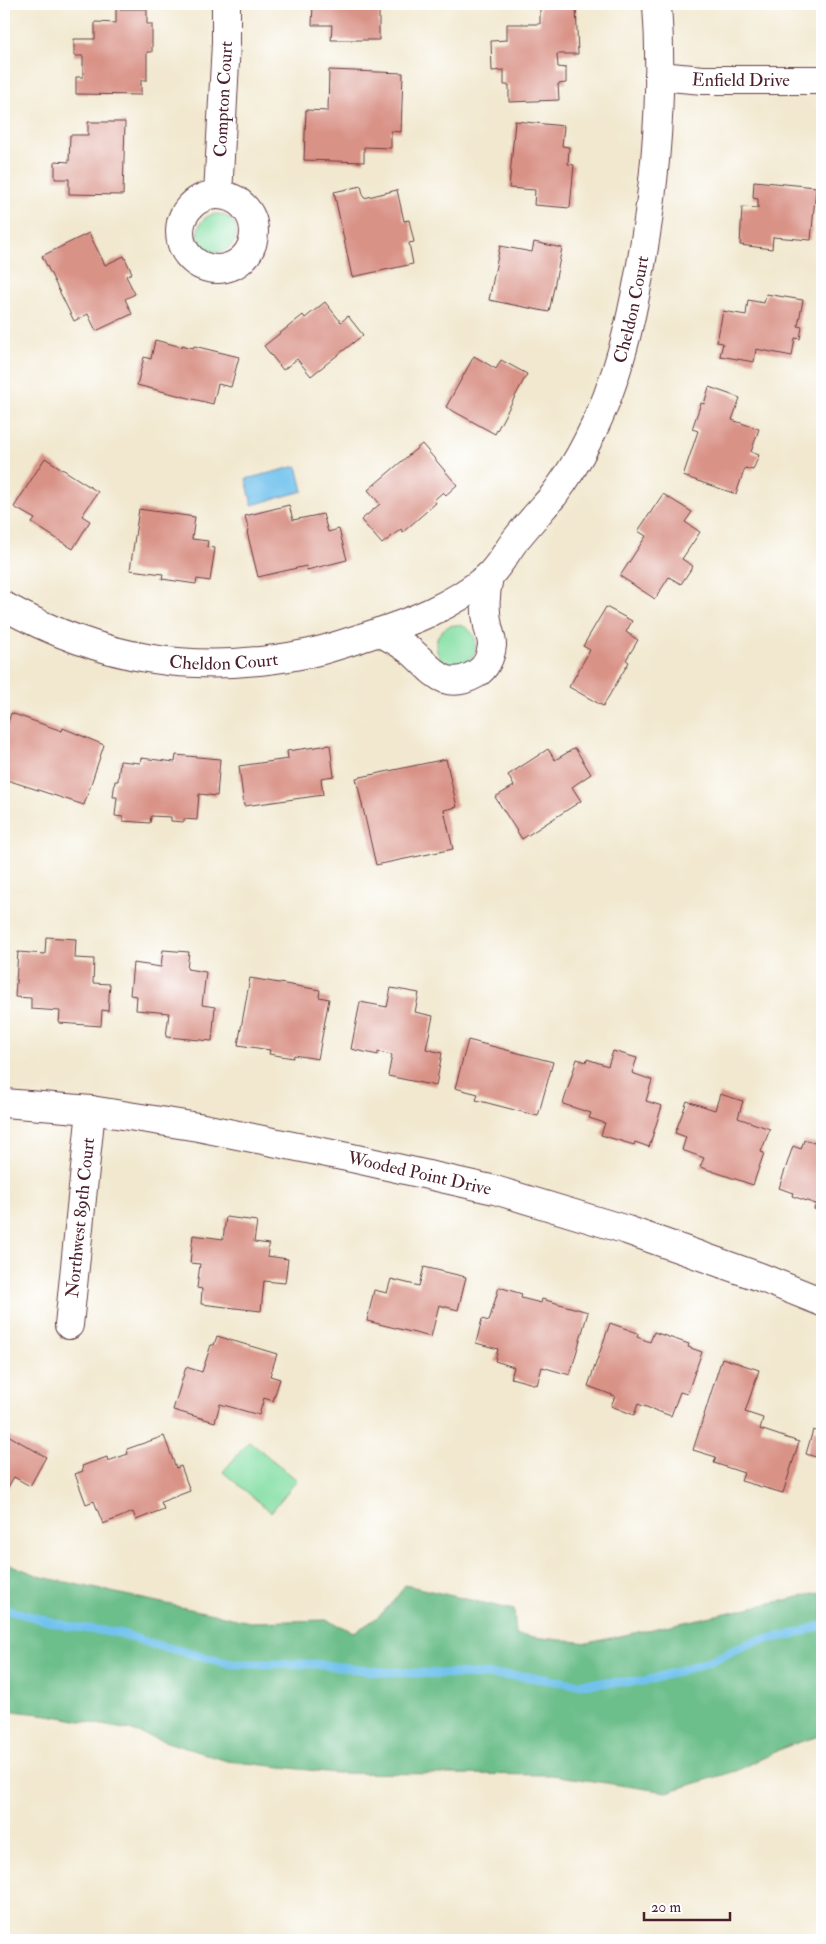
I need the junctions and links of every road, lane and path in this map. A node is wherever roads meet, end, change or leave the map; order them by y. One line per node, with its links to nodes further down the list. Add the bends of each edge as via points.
1 (226, 4): 5 (street, Compton Court)
2 (657, 4): 3 (street, Cheldon Court)
3 (659, 76): 4 (street, Enfield Drive, via 702,80); 6 (street, Cheldon Court, via 652,196 630,323 611,390 587,443 555,493)
4 (822, 80)
5 (218, 195)
6 (489, 577): 8 (street, Cheldon Court, via 436,611); 8 (street, Cheldon Court, via 485,610 492,643 490,659 480,672 466,680 449,680 434,675 410,650)
7 (4, 606): 8 (street, Cheldon Court, via 34,623 108,651 162,661 219,664 272,660 324,650)
8 (379, 632)
9 (4, 1103): 10 (street, Wooded Point Drive)
10 (91, 1110): 11 (street, Wooded Point Drive, via 198,1127 495,1190 627,1230); 12 (street, Northwest 89th Court)
11 (822, 1302)
12 (69, 1325)

